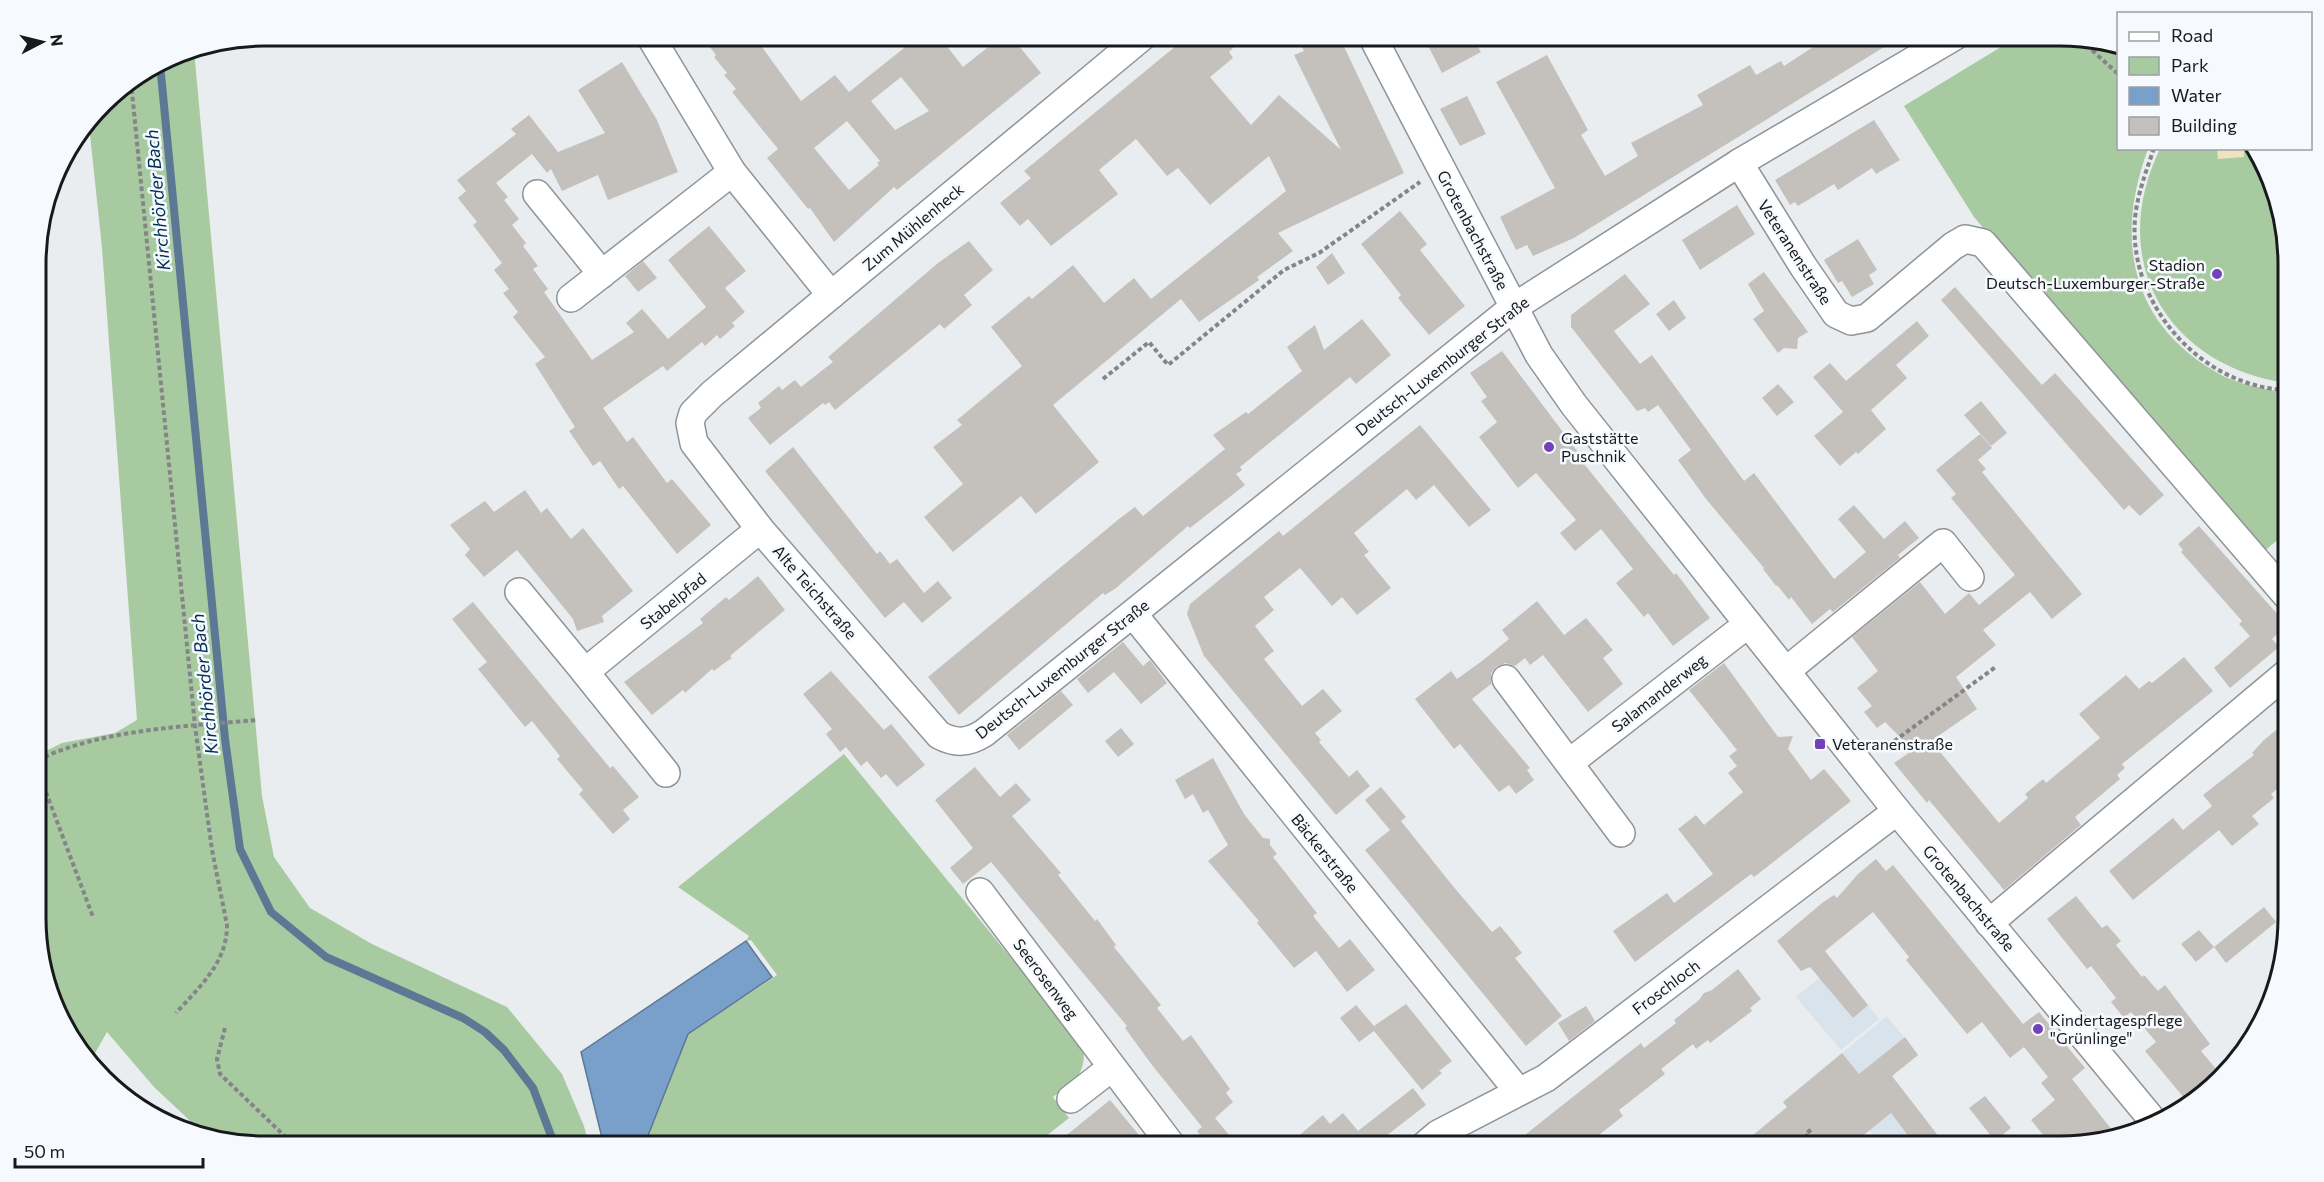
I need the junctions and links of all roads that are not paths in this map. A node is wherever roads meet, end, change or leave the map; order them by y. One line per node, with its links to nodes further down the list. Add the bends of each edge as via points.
1 (656, 46): 6 (street)
2 (1131, 46): 9 (street, Zum Mühlenheck)
3 (1377, 46): 11 (street, Grotenbachstraße)
4 (1939, 46): 5 (street, Deutsch-Luxemburger Straße)
5 (1739, 163): 11 (street, Deutsch-Luxemburger Straße); 15 (street, Veteranenstraße, via 1836,314 1851,321 1867,318 1953,246 1965,239 1983,243)
6 (732, 172): 8 (street); 9 (street)
7 (537, 194): 8 (street)
8 (602, 274): 10 (street)
9 (831, 295): 12 (street, Zum Mühlenheck, via 698,406)
10 (571, 298)
11 (1514, 307): 17 (street, Deutsch-Luxemburger Straße); 18 (street, Grotenbachstraße, via 1539,355 1574,405)
12 (690, 423): 13 (street, Alte Teichstraße, via 694,443)
13 (760, 529): 20 (street, Stabelpfad); 23 (street, Alte Teichstraße, via 939,735)
14 (1970, 577): 19 (street, via 1943,543)
15 (2278, 586)
16 (519, 592): 20 (street)
17 (1133, 614): 23 (street, Deutsch-Luxemburger Straße, via 984,733); 31 (street, Bäckerstraße)
18 (1748, 624): 19 (street, Grotenbachstraße); 24 (street, Salamanderweg)
19 (1786, 671): 26 (street, Grotenbachstraße)
20 (585, 672): 25 (street)
21 (1506, 680): 24 (street)
22 (2278, 681): 29 (street)
23 (961, 742)
24 (1569, 763): 27 (street)
25 (666, 773)
26 (1897, 811): 29 (street, Grotenbachstraße); 31 (street, Froschloch, via 1546,1078)
27 (1621, 832)
28 (980, 892): 30 (street, Seerosenweg)
29 (1989, 923): 33 (street, Grotenbachstraße)
30 (1111, 1068): 32 (street); 34 (street, Seerosenweg)
31 (1518, 1091): 35 (street, Froschloch)
32 (1071, 1099)
33 (2149, 1116)
34 (1164, 1136)
35 (1436, 1136)

